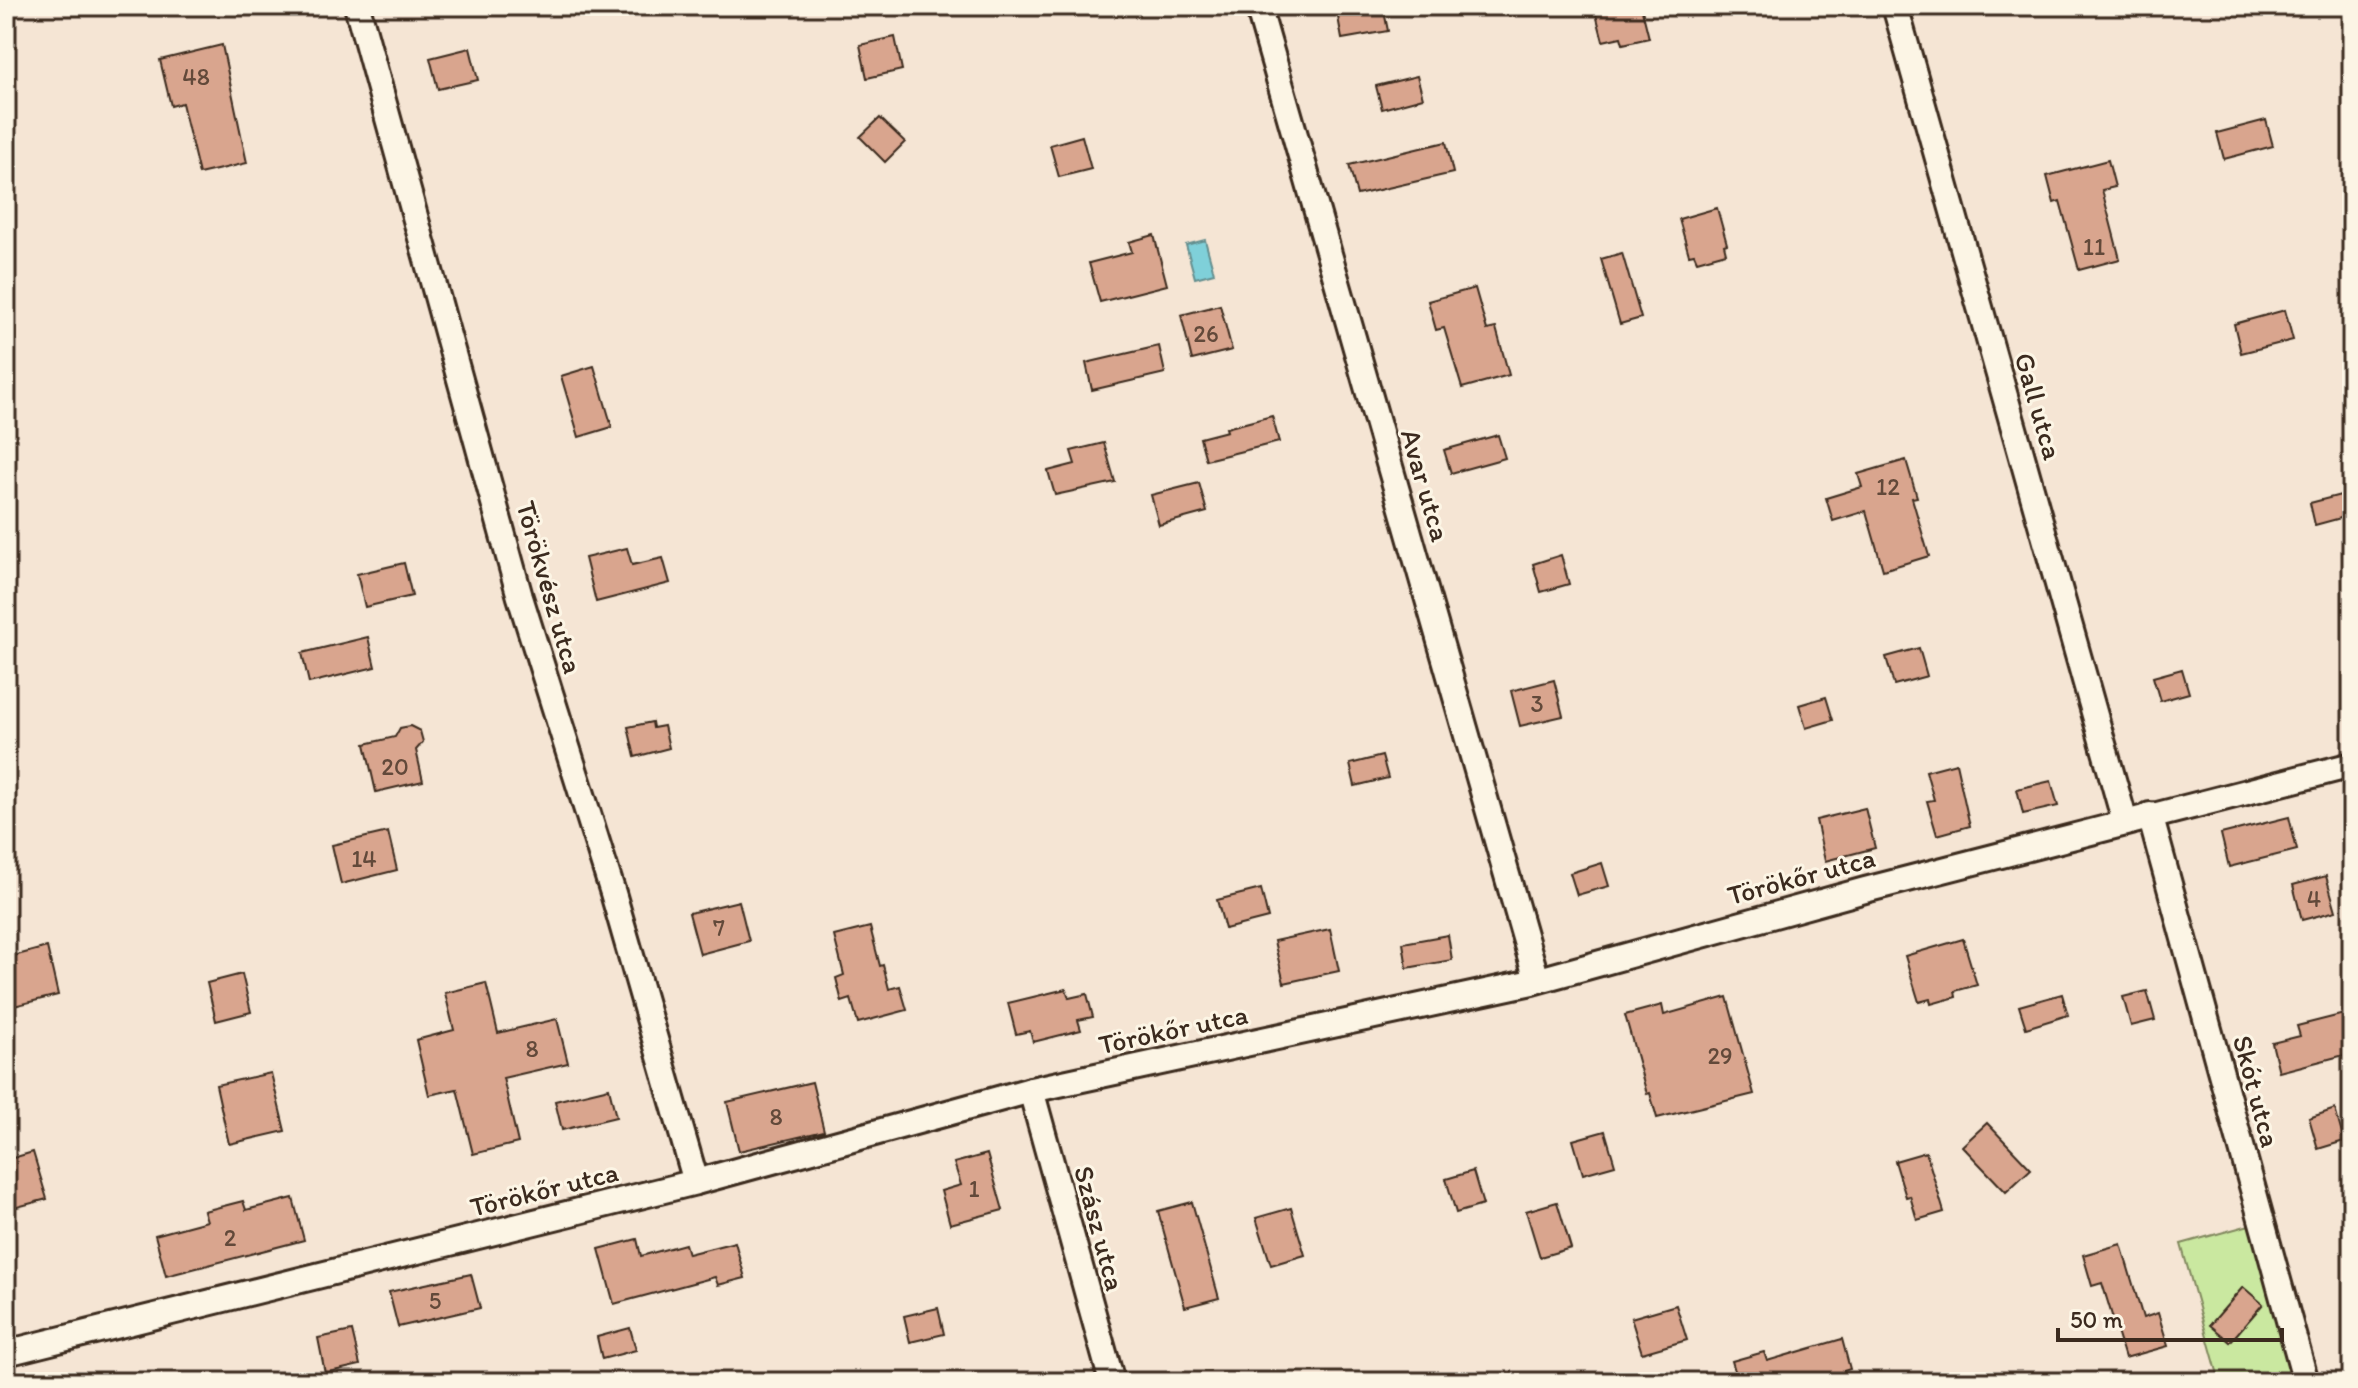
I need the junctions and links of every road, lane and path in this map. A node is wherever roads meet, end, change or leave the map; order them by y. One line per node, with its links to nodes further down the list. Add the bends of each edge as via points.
1 (357, 6): 9 (street, Törökvész utca, via 520,597)
2 (1258, 6): 7 (street, Avar utca)
3 (1895, 6): 6 (street, Gall utca)
4 (2352, 765): 5 (street, Törökőr utca)
5 (2150, 815): 6 (street, Törökőr utca); 12 (street, Skót utca)
6 (2125, 822): 7 (street, Törökőr utca)
7 (1537, 980): 8 (street, Törökőr utca)
8 (1031, 1090): 9 (street, Törökőr utca); 11 (street, Szász utca)
9 (696, 1182): 10 (street, Törökőr utca)
10 (6, 1353)
11 (1112, 1382)
12 (2306, 1382)

